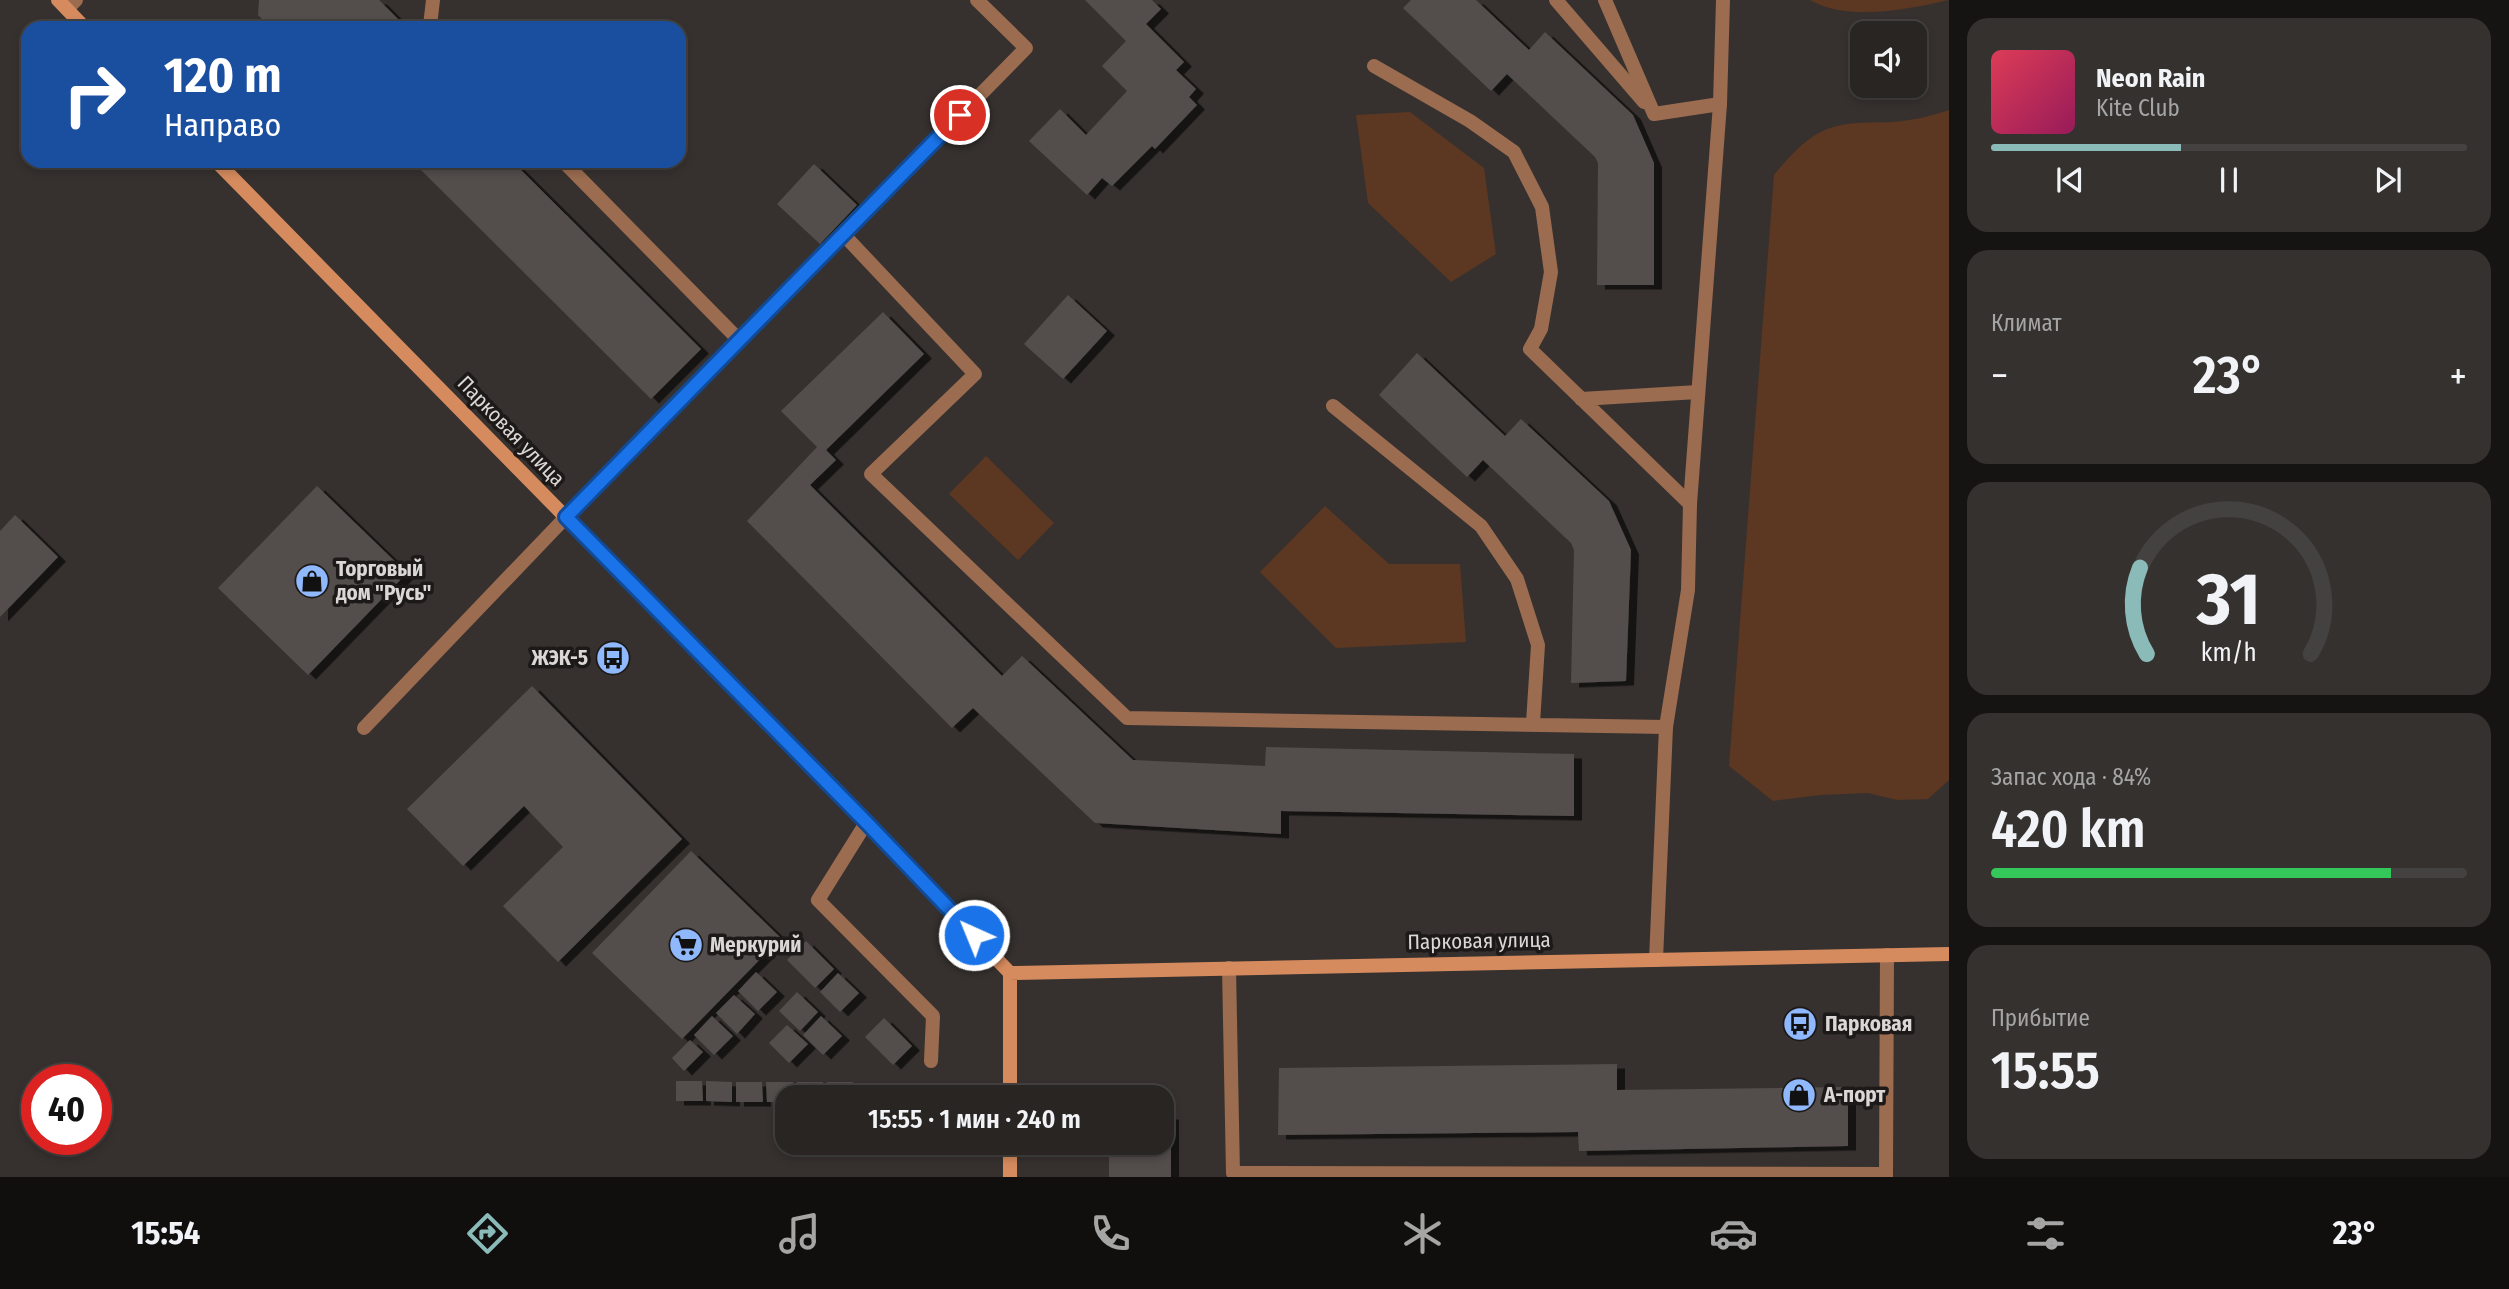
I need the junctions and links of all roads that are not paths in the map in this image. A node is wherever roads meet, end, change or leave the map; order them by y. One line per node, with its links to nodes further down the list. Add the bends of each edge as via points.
1 (433, 0): 8 (street)
2 (977, 0): 14 (street, via 1026,48)
3 (1556, 0): 11 (street)
4 (1605, 0): 11 (street)
5 (1723, 0): 10 (street)
6 (67, 3): 7 (street)
7 (80, 21)
8 (431, 21)
9 (1374, 66): 17 (street, via 1514,152 1542,207 1551,272 1541,329 1530,349)
10 (1720, 104): 11 (street); 16 (street)
11 (1654, 114)
12 (223, 168): 20 (street, Парковая улица)
13 (570, 168): 15 (street)
14 (843, 234): 15 (street); 21 (street, via 975,374 871,474 1127,718)
15 (739, 340): 20 (street)
16 (1698, 392): 17 (street); 19 (street)
17 (1581, 399): 19 (street)
18 (1333, 406): 21 (street, via 1481,526 1517,579 1538,645)
19 (1690, 505): 22 (street, via 1688,590)
20 (566, 517): 23 (street); 24 (street, Парковая улица)
21 (1533, 723): 22 (street)
22 (1666, 727): 27 (street)
23 (365, 728)
24 (866, 822): 29 (street, Парковая улица); 30 (street, via 818,900 933,1016)
25 (1949, 954): 26 (street, Парковая улица)
26 (1887, 955): 27 (street, Парковая улица); 34 (street)
27 (1656, 960): 28 (street, Парковая улица)
28 (1229, 968): 29 (street, Парковая улица); 33 (street)
29 (1010, 973): 31 (street)
30 (931, 1060)
31 (1010, 1085)
32 (1010, 1155): 35 (street)
33 (1233, 1175): 34 (street)
34 (1886, 1175)
35 (1010, 1177)

